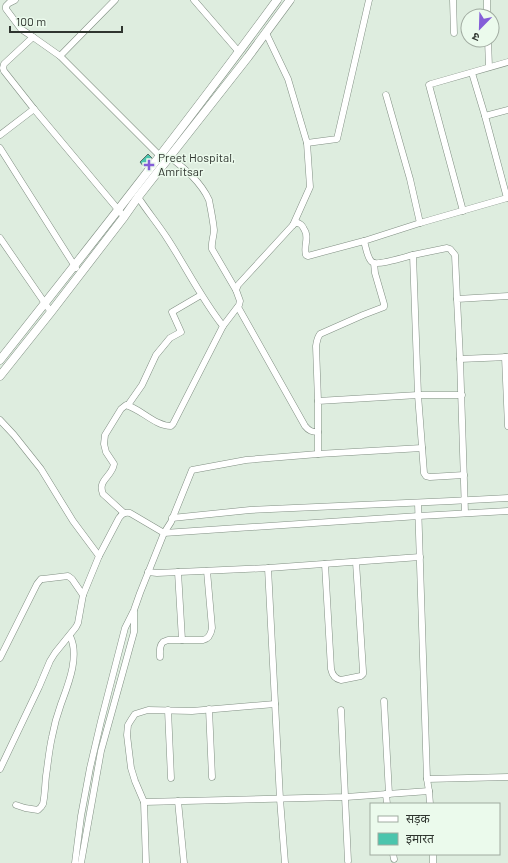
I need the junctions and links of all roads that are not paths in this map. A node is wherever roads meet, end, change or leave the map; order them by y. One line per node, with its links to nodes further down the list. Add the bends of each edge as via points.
1 (15, 0): 8 (street)
2 (115, 0): 15 (street)
3 (194, 0): 14 (street)
4 (277, 0): 7 (street); 14 (street)
5 (369, 0): 24 (street, via 337,139)
6 (453, 0): 11 (street)
7 (288, 3): 10 (street)
8 (6, 6): 9 (street); 12 (street, via 21,29)
9 (0, 10)
10 (266, 33): 24 (street, via 288,79); 27 (street)
11 (454, 33)
12 (33, 37): 15 (street); 20 (street, via 4,64 3,68)
13 (488, 48): 17 (street)
14 (239, 52): 26 (street)
15 (60, 56): 26 (street)
16 (508, 62): 17 (street)
17 (489, 68): 18 (street)
18 (472, 73): 22 (street); 31 (street, via 430,85)
19 (386, 95): 33 (street)
20 (34, 109): 23 (street); 30 (street)
21 (508, 110): 22 (street)
22 (485, 116): 29 (street)
23 (0, 135)
24 (306, 143): 34 (street, via 310,187)
25 (0, 148): 39 (street)
26 (160, 156): 30 (street)
27 (170, 157): 28 (street); 41 (street, via 196,181 209,200 214,229 211,246)
28 (138, 198): 32 (street); 42 (street, via 167,238)
29 (507, 198): 31 (street)
30 (118, 210): 32 (street); 39 (street)
31 (463, 211): 33 (street)
32 (124, 217): 40 (street)
33 (420, 223): 36 (street)
34 (293, 225): 36 (street, via 296,222 300,224 307,233 305,252 308,256); 41 (street)
35 (0, 238): 45 (street)
36 (364, 241): 38 (street, via 369,258)
37 (413, 255): 38 (street); 44 (street, via 450,249 455,255); 54 (street)
38 (374, 263): 55 (street, via 384,307 320,334 316,346)
39 (74, 265): 40 (street); 45 (street)
40 (80, 274): 47 (street)
41 (236, 290): 46 (street, via 240,303)
42 (201, 295): 48 (street); 56 (street, via 172,312 181,332 170,338 156,355 142,385)
43 (508, 296): 44 (street)
44 (457, 299): 50 (street)
45 (45, 303): 47 (street); 51 (street)
46 (238, 308): 48 (street); 59 (street, via 305,426 309,431)
47 (51, 312): 52 (street)
48 (223, 326): 56 (street, via 171,426 147,417)
49 (506, 357): 50 (street); 58 (street)
50 (460, 359): 53 (street)
51 (0, 360)
52 (0, 376)
53 (462, 395): 54 (street); 62 (street)
54 (418, 396): 55 (street); 60 (street)
55 (318, 401): 59 (street)
56 (128, 405): 67 (street, via 121,409 105,435 106,452 114,464 112,472 101,486 103,494)
57 (0, 420): 72 (street, via 41,469 73,521)
58 (508, 426)
59 (318, 432): 61 (street)
60 (422, 448): 61 (street); 62 (street, via 426,476)
61 (318, 454): 70 (street, via 246,460 192,470)
62 (464, 475): 64 (street)
63 (508, 498): 64 (street)
64 (465, 500): 65 (street); 68 (street)
65 (418, 503): 69 (street); 70 (street, via 250,510)
66 (508, 511): 68 (street)
67 (124, 513): 71 (street, via 130,513); 72 (street)
68 (466, 514): 69 (street)
69 (419, 516): 71 (street); 73 (street)
70 (172, 518): 71 (street)
71 (164, 533): 78 (street)
72 (99, 556): 80 (street)
73 (420, 557): 74 (street); 95 (street)
74 (356, 562): 75 (street); 75 (street, via 363,674 341,680 338,680 331,668)
75 (325, 564): 76 (street)
76 (268, 568): 77 (street); 87 (street)
77 (208, 571): 79 (street); 83 (street, via 211,631 208,638 203,640)
78 (148, 572): 79 (street); 81 (street)
79 (178, 572): 83 (street)
80 (83, 595): 82 (street, via 78,623); 85 (street, via 68,576 41,579)
81 (134, 610): 106 (street, via 125,628 90,768); 107 (street, via 134,632 101,750)
82 (70, 636): 91 (street, via 50,661); 104 (street, via 73,646 72,667 53,730 44,798 38,810)
83 (182, 640): 84 (street, via 163,642 160,645)
84 (160, 657)
85 (0, 658)
86 (384, 701): 97 (street)
87 (275, 704): 88 (street); 99 (street)
88 (209, 709): 89 (street); 92 (street)
89 (168, 710): 94 (street); 101 (street, via 148,710 135,714 128,725 131,768)
90 (341, 710): 98 (street)
91 (0, 769)
92 (212, 777)
93 (508, 777): 95 (street)
94 (171, 778)
95 (427, 779): 96 (street)
96 (429, 791): 97 (street); 103 (street)
97 (387, 794): 98 (street); 102 (street)
98 (346, 797): 99 (street); 105 (street)
99 (280, 799): 100 (street); 110 (street)
100 (178, 801): 101 (street); 109 (street)
101 (144, 802): 108 (street)
102 (387, 803)
103 (430, 803)
104 (16, 805)
105 (348, 861)
106 (75, 863)
107 (81, 863)
108 (146, 863)
109 (184, 863)
110 (285, 863)

